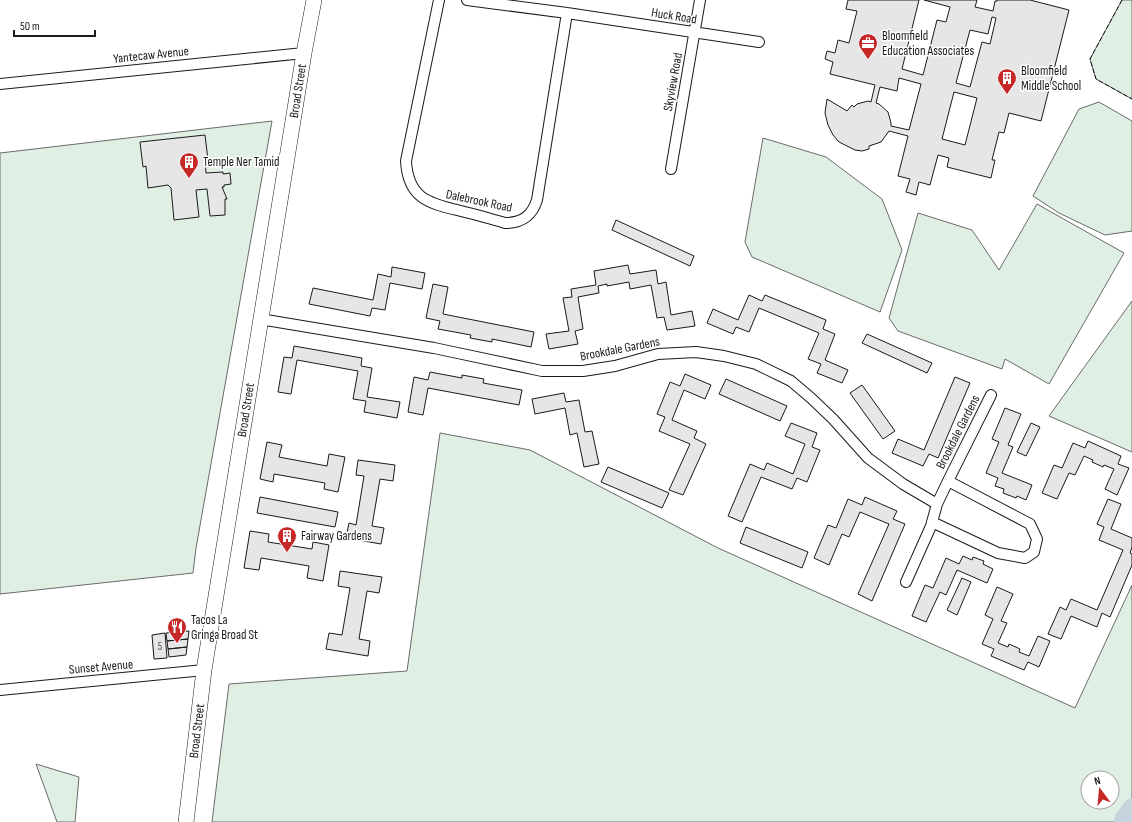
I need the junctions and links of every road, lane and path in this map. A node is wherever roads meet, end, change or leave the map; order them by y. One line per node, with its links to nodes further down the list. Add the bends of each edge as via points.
1 (314, 0): 8 (main road, Broad Street)
2 (439, 0): 5 (street, Dalebrook Road, via 406,162 409,179 419,194 434,204 505,223 514,223 529,215 537,200)
3 (467, 0): 5 (street, Huck Road)
4 (700, 0): 6 (street, Skyview Road)
5 (567, 13): 6 (street, Huck Road)
6 (695, 32): 7 (street, Huck Road); 10 (street, Skyview Road)
7 (759, 42)
8 (304, 53): 9 (street, Yantecaw Avenue); 11 (main road, Broad Street)
9 (0, 84)
10 (671, 169)
11 (260, 319): 14 (street, Brookdale Gardens, via 434,348 542,370 583,371 615,366 658,354 696,352 756,364 790,381 833,419 868,458 903,484); 17 (main road, Broad Street)
12 (991, 395): 13 (street, Brookdale Gardens)
13 (948, 481): 14 (street, Brookdale Gardens); 15 (street, Brookdale Gardens, via 1030,524 1037,539 1034,552 1025,558 998,553)
14 (937, 504): 15 (street, Brookdale Gardens)
15 (932, 522): 16 (street, Brookdale Gardens)
16 (906, 582)
17 (204, 670): 18 (street, Sunset Avenue); 19 (main road, Broad Street)
18 (0, 690)
19 (186, 822)

